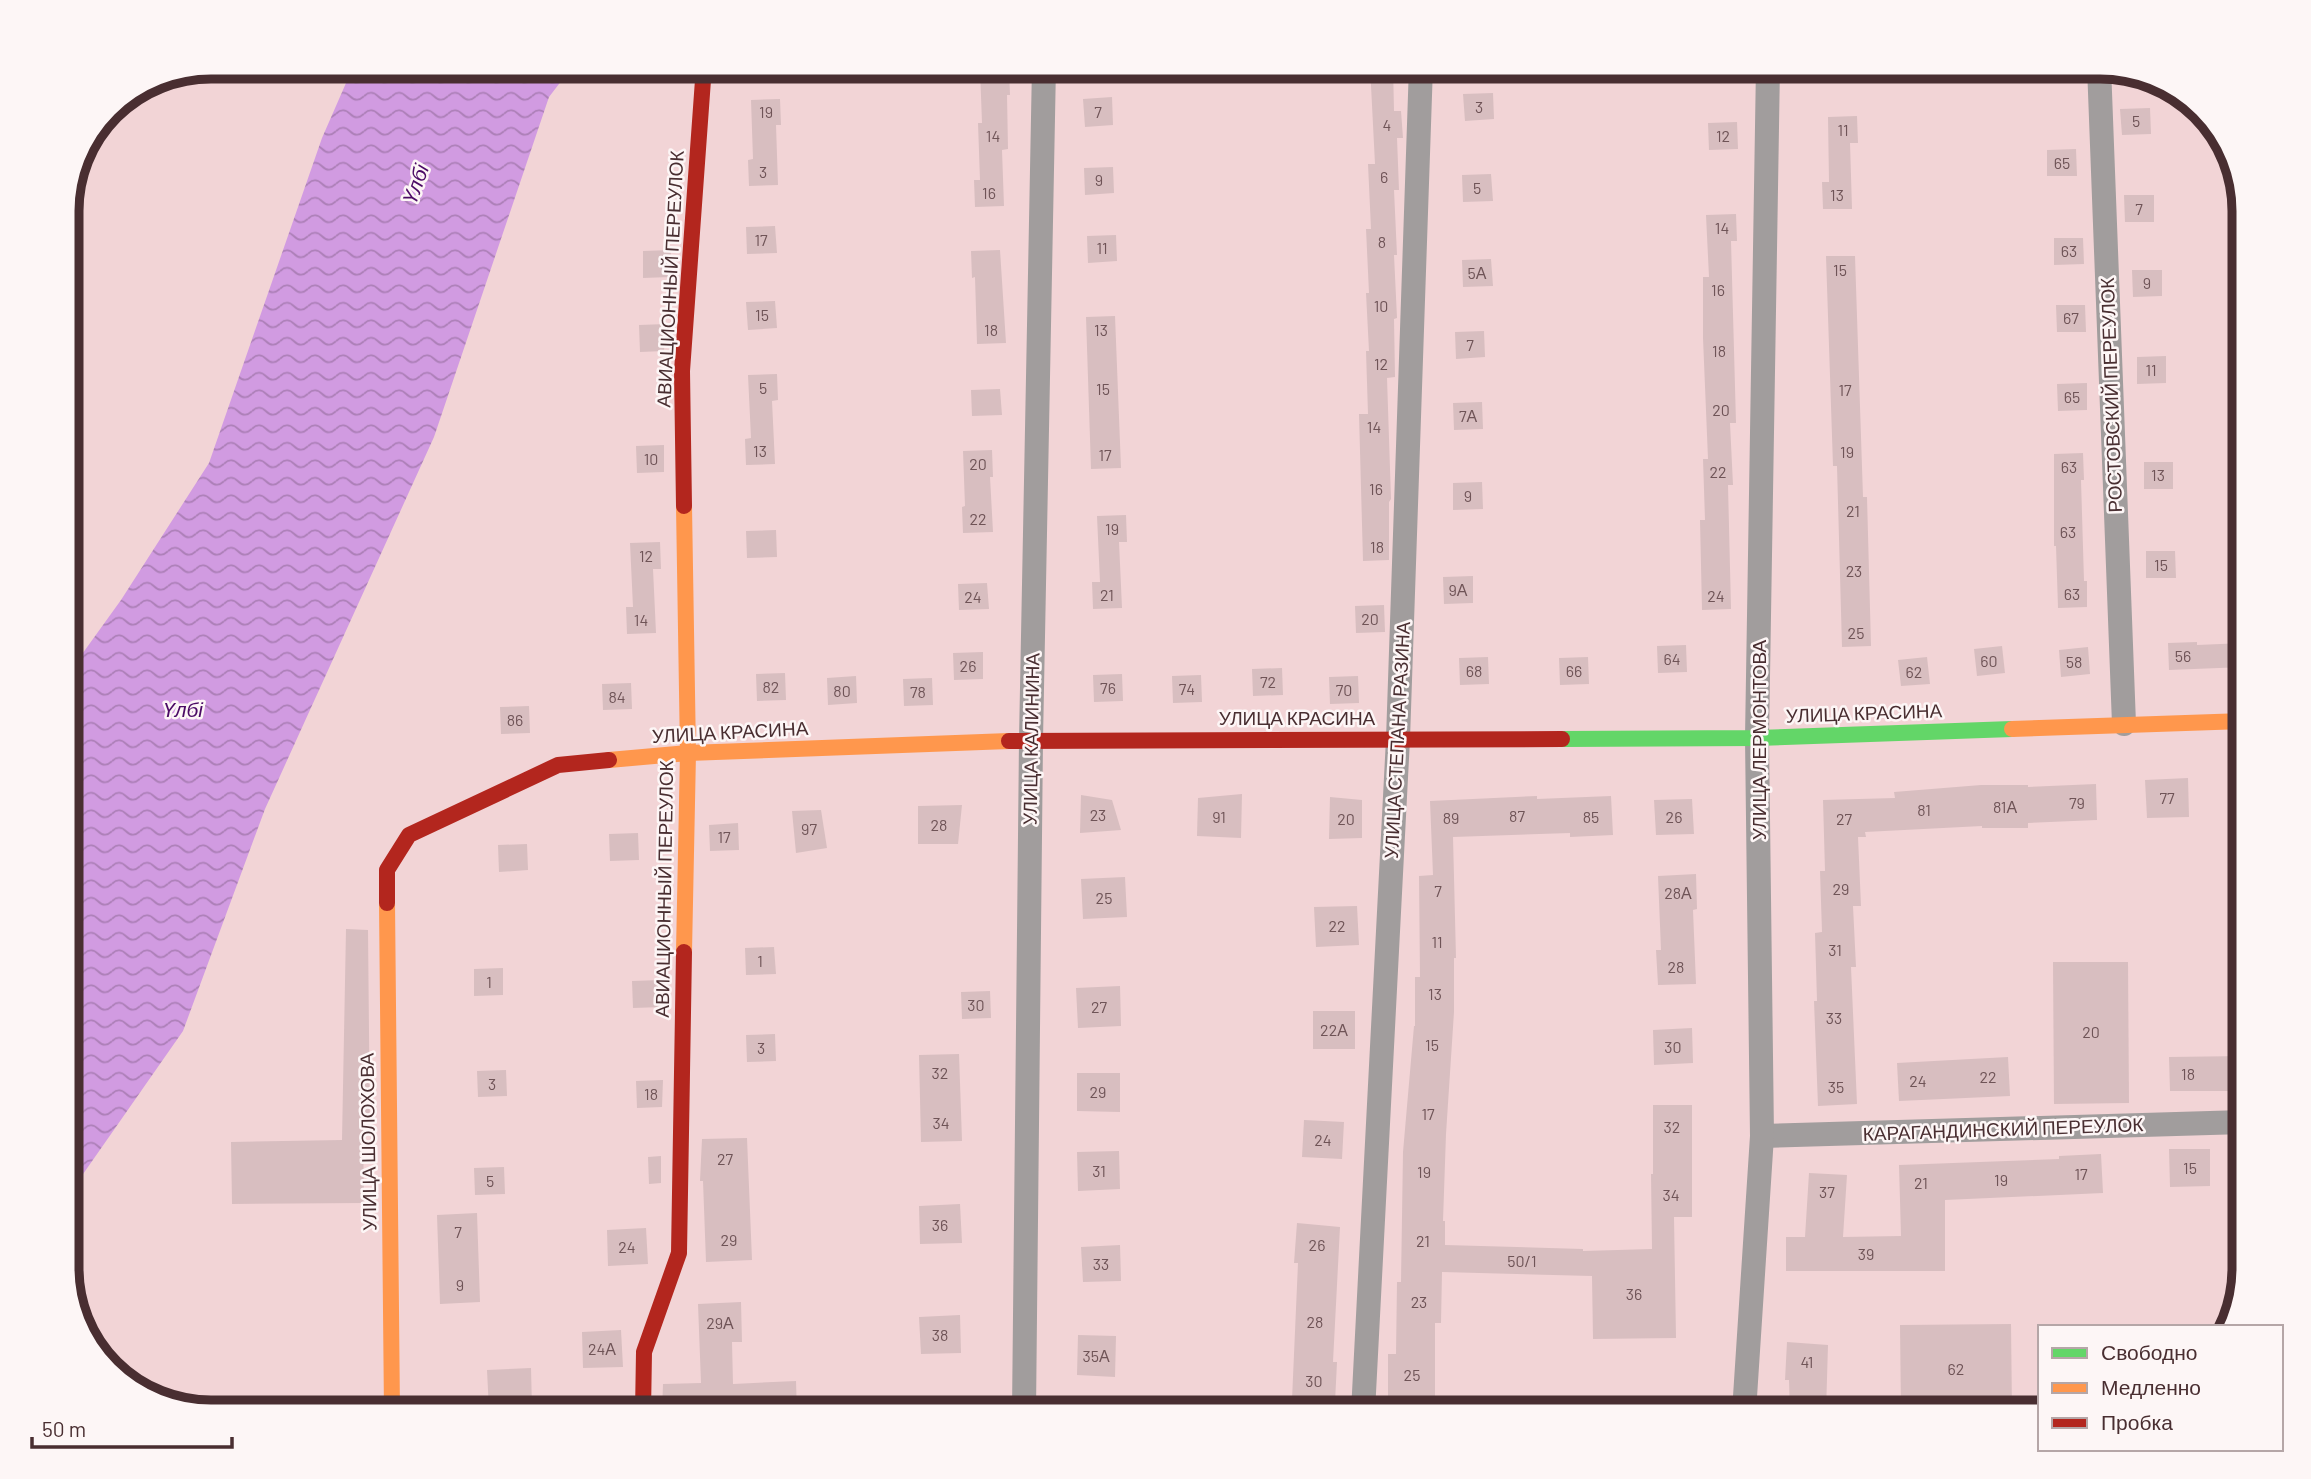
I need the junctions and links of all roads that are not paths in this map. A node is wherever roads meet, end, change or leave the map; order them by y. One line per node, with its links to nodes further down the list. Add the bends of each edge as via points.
1 (703, 79): 11 (street, АВИАЦИОННЫЙ ПЕРЕУЛОК, via 682,371)
2 (1044, 79): 10 (street, УЛИЦА КАЛИНИНА)
3 (1421, 79): 8 (street, УЛИЦА СТЕПАНА РАЗИНА)
4 (1768, 79): 9 (street, УЛИЦА ЛЕРМОНТОВА)
5 (2099, 79): 7 (street, РОСТОВСКИЙ ПЕРЕУЛОК)
6 (2232, 721): 7 (street, УЛИЦА КРАСИНА)
7 (2124, 724): 9 (street, УЛИЦА КРАСИНА)
8 (1398, 738): 9 (street, УЛИЦА КРАСИНА); 10 (street, УЛИЦА КРАСИНА); 18 (street, УЛИЦА СТЕПАНА РАЗИНА)
9 (1757, 738): 14 (street, УЛИЦА ЛЕРМОНТОВА)
10 (1031, 740): 11 (street, УЛИЦА КРАСИНА); 17 (street, УЛИЦА КАЛИНИНА)
11 (688, 753): 12 (street, УЛИЦА КРАСИНА, via 558,765 409,835); 16 (street, АВИАЦИОННЫЙ ПЕРЕУЛОК, via 679,1253 644,1352)
12 (387, 870): 15 (street, УЛИЦА ШОЛОХОВА)
13 (2232, 1122): 14 (street, КАРАГАНДИНСКИЙ ПЕРЕУЛОК)
14 (1762, 1136): 19 (street, УЛИЦА ЛЕРМОНТОВА)
15 (391, 1400)
16 (643, 1400)
17 (1024, 1400)
18 (1364, 1400)
19 (1745, 1400)

